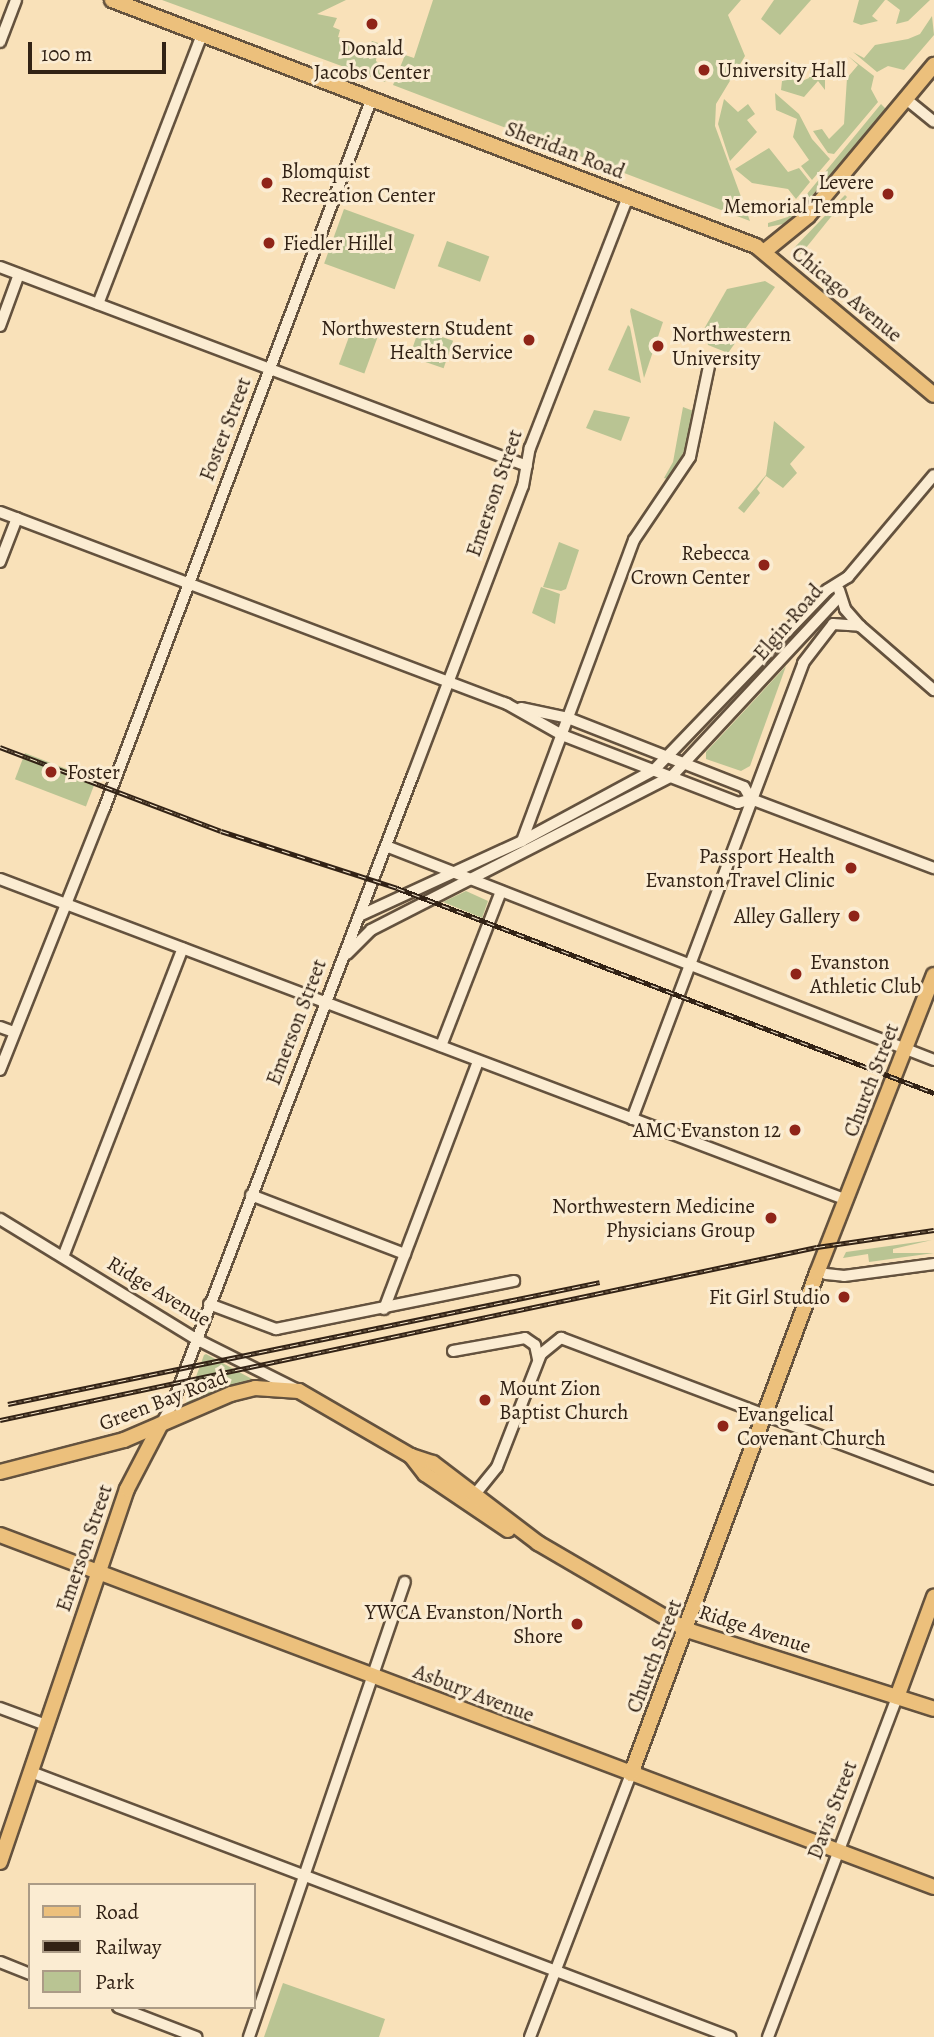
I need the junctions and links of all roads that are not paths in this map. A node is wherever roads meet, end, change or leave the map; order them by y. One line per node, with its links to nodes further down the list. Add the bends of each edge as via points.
1 (16, 0): 4 (street)
2 (112, 0): 3 (main road, Sheridan Road)
3 (202, 34): 6 (main road, Sheridan Road); 13 (street)
4 (0, 42)
5 (934, 65): 7 (main road)
6 (372, 98): 9 (main road, Sheridan Road); 16 (street, Foster Street)
7 (906, 99): 8 (street); 10 (main road, via 808,216)
8 (934, 122)
9 (628, 197): 10 (main road, Sheridan Road); 18 (street, Emerson Street, via 530,448)
10 (765, 251): 17 (main road, Chicago Avenue)
11 (0, 267): 12 (street)
12 (19, 274): 13 (street); 14 (street)
13 (98, 304): 16 (street)
14 (0, 326)
15 (709, 366): 29 (street, via 690,457 634,540)
16 (269, 368): 18 (street); 23 (street, Foster Street)
17 (934, 395)
18 (527, 466): 26 (street, Emerson Street)
19 (934, 475): 24 (street)
20 (0, 512): 21 (street)
21 (17, 518): 22 (street); 23 (street)
22 (0, 562)
23 (188, 582): 26 (street); 45 (street, Foster Street)
24 (839, 591): 25 (street); 31 (street, Elgin Road, via 827,590); 32 (street, Elgin Road)
25 (860, 626): 27 (street); 35 (street, via 833,624 808,652)
26 (448, 682): 28 (street); 39 (street, Emerson Street)
27 (934, 690)
28 (507, 705): 29 (street); 30 (street)
29 (568, 718): 30 (street); 31 (street)
30 (562, 735): 33 (street); 38 (street)
31 (668, 758): 32 (street); 33 (street, Elgin Road)
32 (684, 764): 34 (street, Elgin Road); 36 (street, via 747,788)
33 (654, 770): 34 (street); 38 (street, Elgin Road)
34 (671, 776): 36 (street, via 738,803); 43 (street, Elgin Road)
35 (758, 781): 36 (street); 37 (street)
36 (751, 799): 37 (street); 49 (street)
37 (777, 809): 40 (street)
38 (522, 841): 41 (street, Elgin Road)
39 (386, 846): 41 (street); 46 (street, Emerson Street)
40 (934, 868)
41 (454, 873): 43 (street); 46 (street, Elgin Road)
42 (0, 879): 45 (street)
43 (470, 879): 44 (street); 48 (street, Elgin Road, via 370,930)
44 (501, 891): 49 (street); 54 (street)
45 (64, 903): 47 (street); 53 (street, Foster Street)
46 (359, 916): 48 (street, Emerson Street)
47 (183, 948): 51 (street); 64 (street)
48 (343, 958): 51 (street, Emerson Street)
49 (690, 965): 55 (street); 59 (street)
50 (934, 975): 55 (main road, Church Street)
51 (326, 1003): 54 (street); 60 (street, Emerson Street)
52 (0, 1027): 53 (street)
53 (14, 1032): 58 (street, Foster Street)
54 (442, 1046): 57 (street)
55 (905, 1049): 56 (street); 61 (main road, Church Street)
56 (934, 1060)
57 (478, 1061): 59 (street); 63 (street)
58 (0, 1070)
59 (632, 1119): 61 (street)
60 (251, 1195): 63 (street); 69 (street, Emerson Street)
61 (847, 1200): 66 (main road, Church Street, via 846,1219); 68 (main road, Church Street)
62 (0, 1219): 64 (street, Ridge Avenue)
63 (405, 1254): 70 (street)
64 (63, 1257): 71 (street, Ridge Avenue)
65 (934, 1264): 66 (street, via 844,1276)
66 (826, 1274): 68 (main road, Church Street)
67 (514, 1281): 70 (street)
68 (814, 1290): 75 (main road, Church Street)
69 (209, 1304): 70 (street, via 276,1329); 71 (street, Emerson Street)
70 (384, 1309)
71 (196, 1339): 74 (street, Ridge Avenue); 76 (street, Emerson Street)
72 (453, 1351): 73 (street, via 524,1338 535,1345)
73 (538, 1359): 75 (street, via 553,1342 568,1339); 81 (street, via 497,1466)
74 (299, 1391): 76 (main road, Green Bay Road, via 255,1388); 77 (main road, Green Bay Road)
75 (766, 1415): 79 (street); 87 (main road, Church Street)
76 (161, 1424): 78 (main road, Green Bay Road, via 124,1440); 84 (main road, Emerson Street, via 132,1476)
77 (411, 1455): 80 (main road, Ridge Avenue, via 425,1474); 81 (main road, Ridge Avenue, via 433,1463)
78 (0, 1472)
79 (934, 1479)
80 (450, 1492): 81 (main road); 83 (main road, Ridge Avenue, via 513,1533)
81 (476, 1493): 83 (main road, Ridge Avenue)
82 (0, 1535): 84 (main road, Asbury Avenue)
83 (538, 1543): 87 (main road, Ridge Avenue)
84 (97, 1572): 88 (main road, Asbury Avenue); 92 (main road, Emerson Street)
85 (405, 1582): 88 (street)
86 (934, 1597): 89 (main road, Davis Street)
87 (687, 1630): 89 (main road, Ridge Avenue); 94 (main road, Church Street)
88 (370, 1677): 94 (main road, Asbury Avenue); 97 (street)
89 (897, 1697): 91 (main road, Ridge Avenue); 95 (street, Davis Street)
90 (0, 1708): 92 (street)
91 (934, 1709)
92 (46, 1725): 93 (main road, Emerson Street)
93 (31, 1772): 96 (main road, Emerson Street); 97 (street)
94 (631, 1774): 95 (main road, Asbury Avenue); 100 (street, Church Street)
95 (839, 1850): 98 (main road, Asbury Avenue); 107 (street, Davis Street)
96 (0, 1862)
97 (302, 1877): 100 (street); 104 (street)
98 (934, 1888)
99 (0, 1962): 101 (street)
100 (555, 1972): 105 (street, Church Street); 106 (street)
101 (28, 1973)
102 (123, 2009): 103 (street)
103 (196, 2037)
104 (248, 2037)
105 (530, 2037)
106 (730, 2037)
107 (768, 2037)

